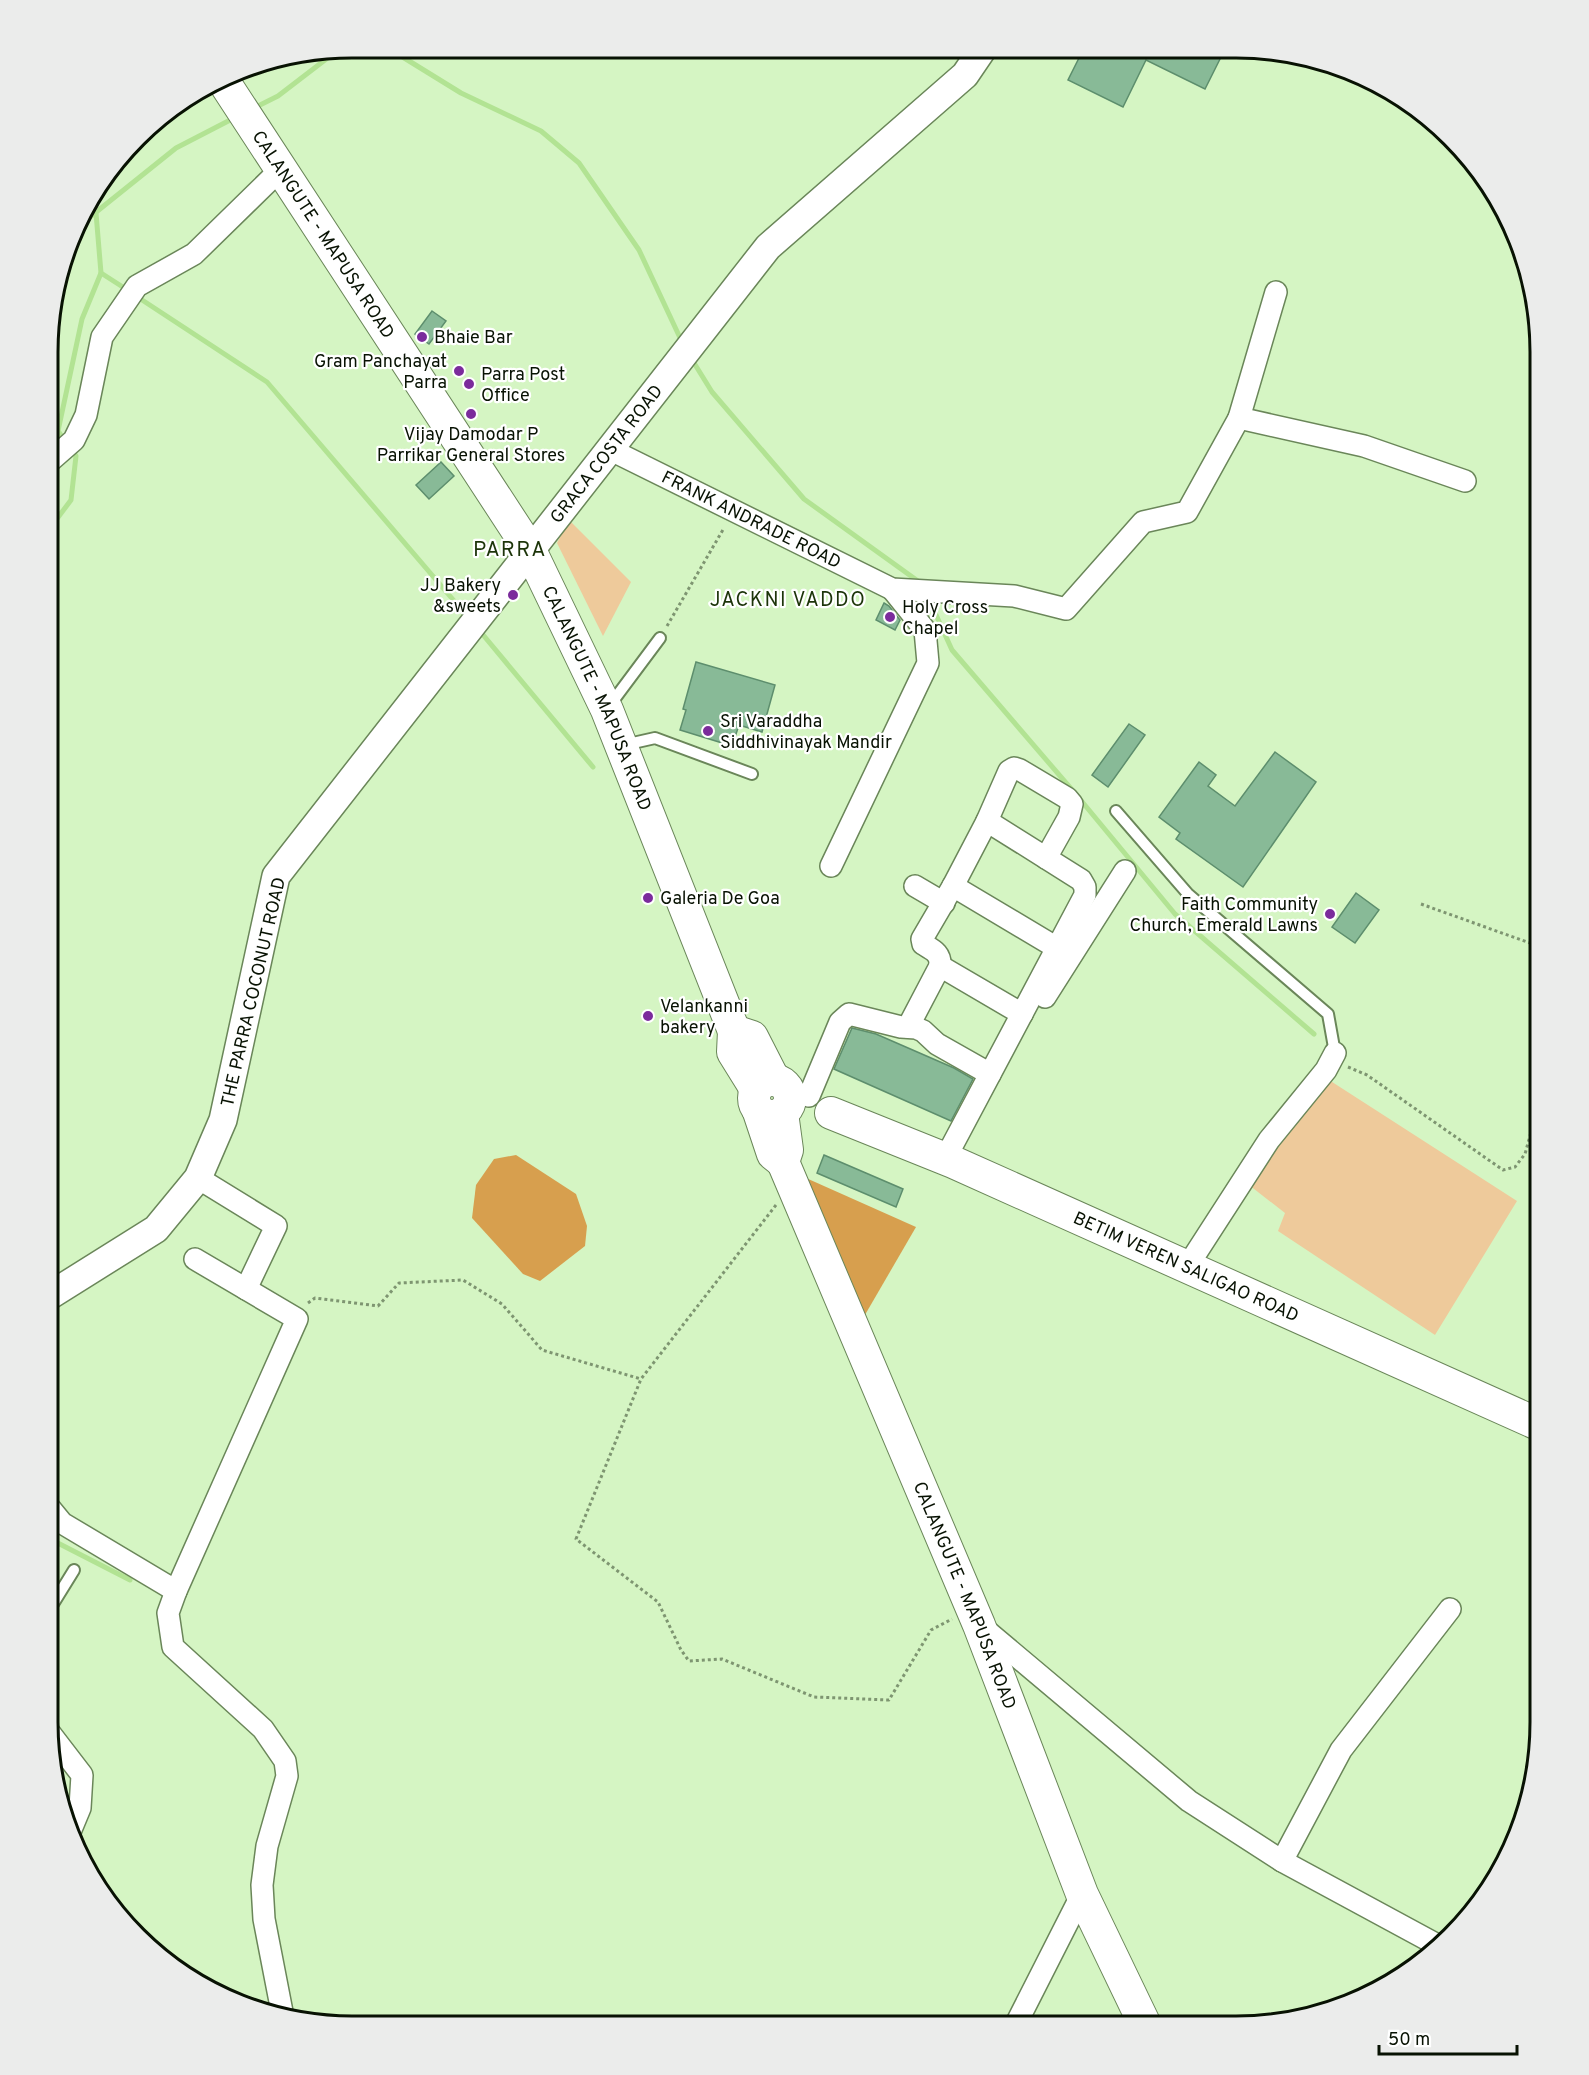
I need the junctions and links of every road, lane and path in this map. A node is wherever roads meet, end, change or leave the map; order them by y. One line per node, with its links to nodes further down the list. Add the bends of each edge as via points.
1 (977, 58): 6 (street, GRACA COSTA ROAD, via 965,75 768,247)
2 (238, 103): 3 (main road, CALANGUTE - MAPUSA ROAD)
3 (281, 169): 7 (street, via 194,254 137,286 102,337 86,415 74,440); 10 (main road, CALANGUTE - MAPUSA ROAD)
4 (1276, 292): 5 (street)
5 (1239, 418): 8 (street, via 1364,446); 11 (street, via 1187,512 1143,522 1066,609 1014,596)
6 (609, 449): 9 (street, FRANK ANDRADE ROAD); 10 (street, GRACA COSTA ROAD)
7 (58, 454)
8 (1465, 482)
9 (734, 511): 11 (street, FRANK ANDRADE ROAD); 12 (path)
10 (530, 550): 13 (main road, CALANGUTE - MAPUSA ROAD); 35 (street, THE PARRA COCONUT ROAD, via 276,876 223,1120)
11 (892, 589): 19 (street, via 925,630 928,663)
12 (660, 638): 13 (lane)
13 (607, 710): 14 (main road, CALANGUTE - MAPUSA ROAD)
14 (621, 745): 15 (lane, via 655,738); 31 (main road, CALANGUTE - MAPUSA ROAD, via 734,1031 733,1052)
15 (752, 774)
16 (1116, 811): 29 (lane, via 1188,894 1328,1014)
17 (987, 821): 18 (street); 18 (street, via 1009,771 1014,768 1067,798 1072,811); 22 (street)
18 (1046, 858): 25 (street, via 1081,880 1085,887 1085,895)
19 (831, 866)
20 (1125, 871): 33 (street)
21 (915, 886): 22 (street)
22 (949, 895): 25 (street); 26 (street, via 922,939 923,944 938,953)
23 (1421, 904): 24 (path)
24 (1530, 943)
25 (1057, 948): 27 (street)
26 (940, 966): 27 (street); 28 (street)
27 (1022, 1014): 30 (street)
28 (908, 1027): 30 (street, via 923,1031 937,1044); 31 (street, via 856,1015 843,1017)
29 (1335, 1053): 32 (path, via 1342,1064 1367,1074 1503,1170 1515,1167 1525,1154); 37 (street, via 1326,1070 1269,1140)
30 (990, 1074): 33 (street)
31 (786, 1100): 33 (main road, BETIM VEREN SALIGAO ROAD); 34 (main road, CALANGUTE - MAPUSA ROAD)
32 (1530, 1136)
33 (949, 1161): 37 (main road, BETIM VEREN SALIGAO ROAD)
34 (787, 1173): 41 (path); 48 (main road, CALANGUTE - MAPUSA ROAD)
35 (198, 1178): 38 (street, via 276,1226); 39 (street, THE PARRA COCONUT ROAD, via 156,1228)
36 (195, 1259): 38 (street)
37 (1187, 1267): 42 (main road, BETIM VEREN SALIGAO ROAD)
38 (246, 1289): 40 (street)
39 (58, 1290)
40 (288, 1314): 41 (path, via 315,1299 378,1306 399,1283 463,1280 502,1304 543,1350); 45 (street, via 297,1319)
41 (641, 1379): 48 (path, via 576,1539 658,1602 689,1661 722,1659 814,1697 889,1700 931,1630)
42 (1530, 1421)
43 (58, 1518): 45 (street)
44 (74, 1570): 46 (lane)
45 (176, 1591): 54 (street, via 168,1613 173,1647 263,1729 285,1761 287,1776 267,1846 262,1884 264,1919)
46 (58, 1596)
47 (1450, 1609): 51 (street, via 1341,1750)
48 (975, 1616): 51 (street, via 1189,1801); 52 (main road, CALANGUTE - MAPUSA ROAD)
49 (59, 1745): 50 (street, via 82,1774 80,1808)
50 (75, 1820)
51 (1282, 1861): 53 (street)
52 (1082, 1894): 55 (street); 56 (main road, CALANGUTE - MAPUSA ROAD)
53 (1431, 1942)
54 (281, 2007)
55 (1020, 2016)
56 (1141, 2016)

